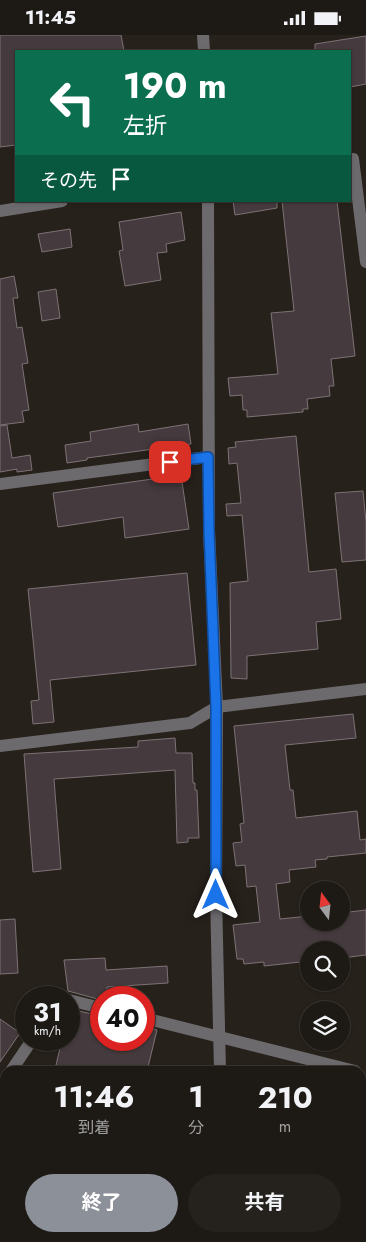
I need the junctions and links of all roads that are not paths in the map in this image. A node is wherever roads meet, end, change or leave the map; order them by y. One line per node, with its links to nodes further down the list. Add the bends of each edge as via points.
1 (203, 35): 2 (street)
2 (204, 50)
3 (351, 159): 7 (street)
4 (56, 202): 6 (street)
5 (208, 202): 8 (street)
6 (0, 211)
7 (366, 262)
8 (208, 457): 9 (street); 11 (street)
9 (0, 484)
10 (366, 689): 11 (street)
11 (216, 707): 12 (street, via 190,723); 14 (street)
12 (0, 746)
13 (155, 1021): 14 (street)
14 (220, 1036): 17 (street); 18 (street)
15 (24, 1051): 16 (street)
16 (14, 1066)
17 (220, 1066)
18 (322, 1066)

